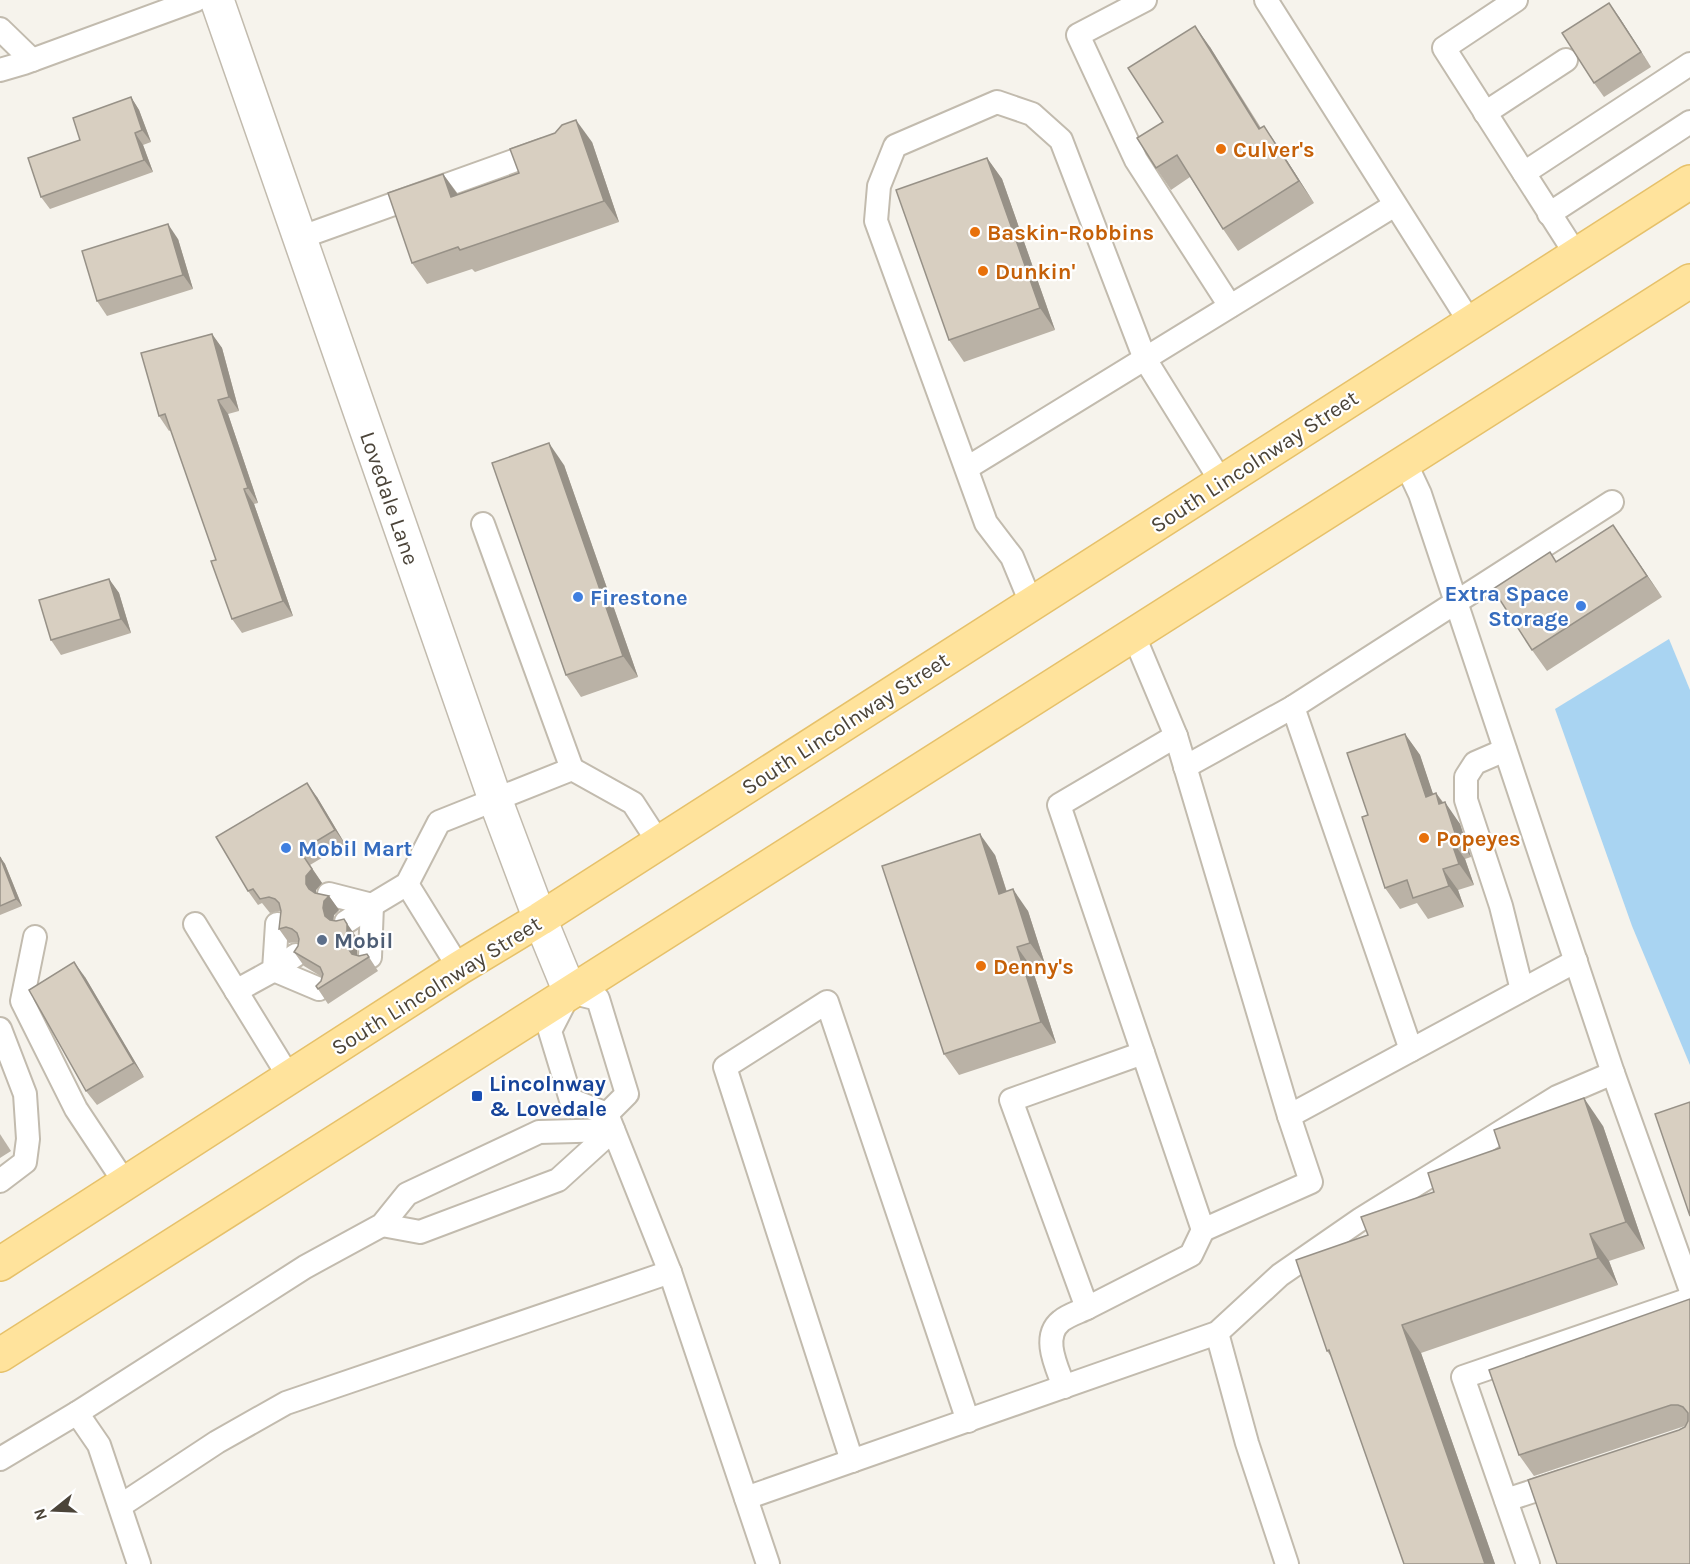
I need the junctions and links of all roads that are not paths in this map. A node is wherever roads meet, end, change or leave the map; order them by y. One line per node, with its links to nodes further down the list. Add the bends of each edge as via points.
1 (196, 0): 7 (lane)
2 (217, 0): 18 (street, Lovedale Lane)
3 (1145, 0): 21 (lane, via 1078,35 1136,160)
4 (1266, 0): 16 (lane)
5 (1516, 0): 11 (lane, via 1444,48)
6 (0, 29): 7 (lane)
7 (32, 60): 10 (lane)
8 (1566, 60): 11 (lane)
9 (1690, 64): 14 (lane)
10 (0, 70)
11 (1485, 113): 14 (lane)
12 (1690, 123): 17 (lane)
13 (565, 142): 18 (lane)
14 (1524, 173): 17 (lane)
15 (1690, 182): 19 (main road, South Lincolnway Street)
16 (1395, 205): 21 (lane); 22 (lane)
17 (1549, 214): 19 (lane)
18 (299, 238): 37 (street, Lovedale Lane)
19 (1577, 256): 22 (main road, South Lincolnway Street)
20 (1690, 281): 24 (main road)
21 (1230, 306): 23 (lane)
22 (1471, 324): 26 (main road, South Lincolnway Street)
23 (1144, 359): 25 (lane); 25 (lane, via 1061,140 1032,114 997,102 895,146 879,186 876,221); 26 (lane)
24 (1405, 462): 29 (lane, via 1420,494); 31 (main road)
25 (967, 468): 30 (lane, via 986,523 1012,557)
26 (1222, 483): 30 (main road, South Lincolnway Street)
27 (1612, 502): 29 (lane)
28 (483, 524): 36 (lane)
29 (1456, 601): 32 (lane); 34 (lane)
30 (1031, 603): 38 (main road, South Lincolnway Street)
31 (1134, 636): 33 (lane); 55 (main road)
32 (1293, 707): 35 (lane); 57 (lane)
33 (1176, 736): 35 (lane); 58 (lane, via 1059,805)
34 (1505, 750): 49 (lane); 53 (lane, via 1475,762 1466,777 1466,800 1501,906)
35 (1185, 766): 61 (lane)
36 (572, 769): 37 (lane); 38 (lane, via 633,803)
37 (495, 799): 39 (lane, via 439,822); 42 (street, Lovedale Lane)
38 (659, 843): 42 (main road, South Lincolnway Street)
39 (407, 884): 41 (lane); 50 (lane)
40 (329, 894): 41 (lane)
41 (372, 905): 43 (lane); 48 (lane)
42 (540, 920): 50 (main road, South Lincolnway Street); 55 (street, Lovedale Lane)
43 (346, 922)
44 (195, 924): 54 (lane)
45 (277, 924): 51 (lane)
46 (34, 937): 64 (lane, via 22,1001 76,1109)
47 (296, 955): 51 (lane)
48 (370, 957)
49 (1576, 961): 53 (lane); 59 (lane)
50 (459, 968): 60 (main road, South Lincolnway Street)
51 (273, 970): 52 (lane); 54 (lane)
52 (319, 989)
53 (1522, 990): 57 (lane)
54 (236, 992): 60 (lane)
55 (570, 992): 62 (lane, via 550,1031 571,1100); 62 (lane, via 598,999 605,1021 627,1094); 73 (main road)
56 (0, 1029): 63 (lane, via 25,1094 28,1139 25,1162)
57 (1411, 1050): 61 (lane)
58 (1143, 1053): 66 (lane); 71 (lane, via 1011,1100)
59 (1613, 1073): 69 (lane); 72 (lane, via 1557,1098 1361,1219 1280,1275)
60 (290, 1077): 64 (main road, South Lincolnway Street)
61 (1289, 1116): 66 (lane, via 1311,1182)
62 (610, 1122): 65 (lane, via 539,1132 407,1194); 65 (lane, via 558,1180 420,1232); 68 (lane)
63 (0, 1181)
64 (125, 1183): 67 (main road, South Lincolnway Street)
65 (382, 1225): 75 (lane, via 305,1268)
66 (1203, 1230): 71 (lane, via 1191,1255)
67 (0, 1264)
68 (670, 1272): 80 (lane); 82 (lane, via 286,1403 217,1442)
69 (1690, 1288)
70 (1690, 1299): 81 (lane, via 1463,1377)
71 (1087, 1308): 74 (lane, via 1060,1321 1051,1335)
72 (1217, 1334): 74 (lane); 85 (lane, via 1247,1443)
73 (0, 1355)
74 (1064, 1387): 76 (lane)
75 (77, 1413): 77 (lane); 82 (lane, via 99,1445)
76 (968, 1421): 78 (lane); 78 (lane, via 827,1002 725,1067)
77 (0, 1459)
78 (852, 1461): 80 (lane)
79 (1582, 1475): 81 (lane)
80 (746, 1498): 84 (lane)
81 (1506, 1500): 86 (lane)
82 (120, 1506): 83 (lane)
83 (139, 1564)
84 (768, 1564)
85 (1287, 1564)
86 (1528, 1564)

